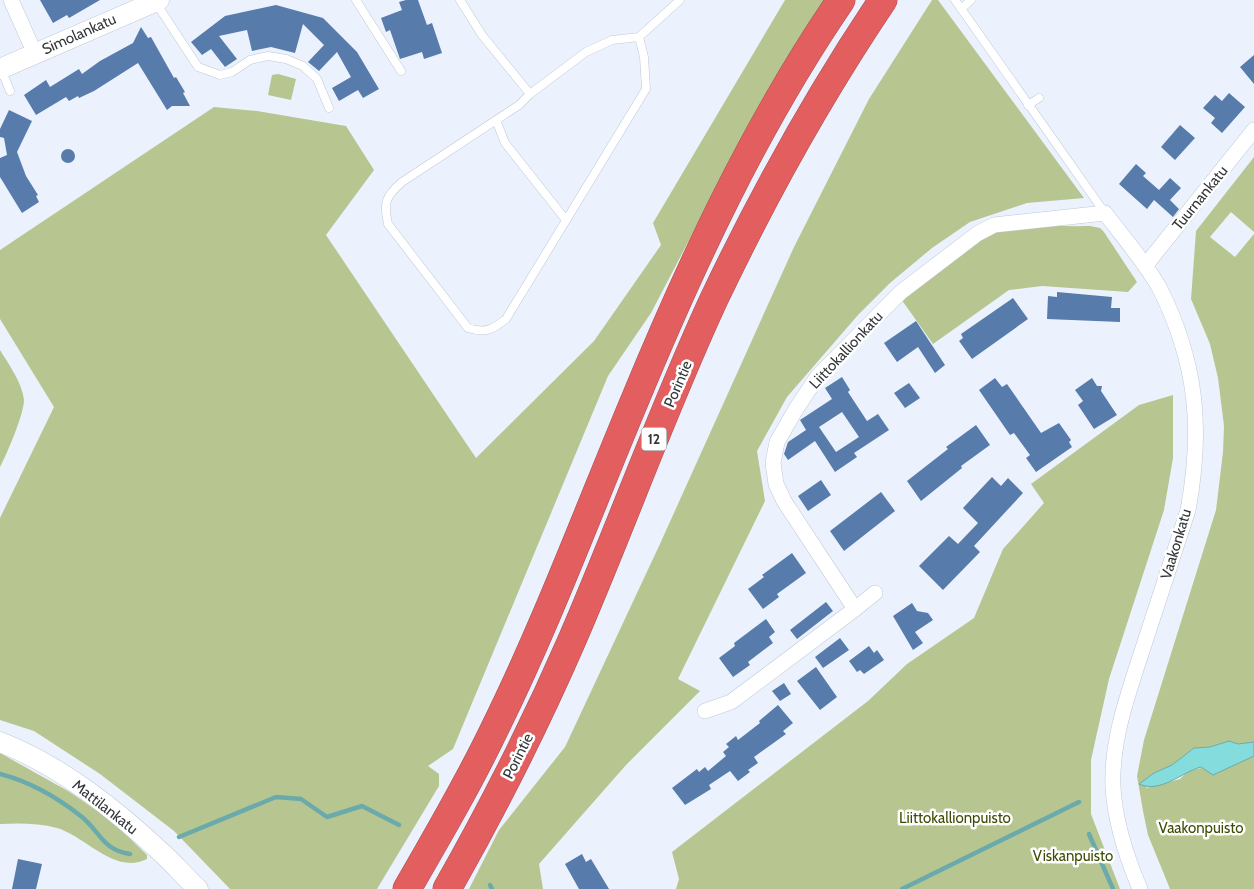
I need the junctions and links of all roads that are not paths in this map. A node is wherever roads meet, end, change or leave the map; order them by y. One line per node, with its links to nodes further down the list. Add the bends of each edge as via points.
1 (11, 0): 12 (street)
2 (356, 0): 14 (lane)
3 (460, 0): 16 (lane, via 482,35)
4 (680, 0): 11 (lane)
5 (841, 0): 30 (highway, 12, via 724,202 683,287 494,731)
6 (883, 0): 31 (highway, Porintie / 12, via 800,133 756,213 714,301 567,650 523,746)
7 (955, 0): 10 (lane)
8 (971, 0): 10 (lane)
9 (157, 1): 12 (street, Simolankatu); 19 (lane, via 198,68 220,75 232,72 250,60 268,56 286,59 303,66 317,80)
10 (961, 9): 18 (lane)
11 (638, 37): 16 (lane, via 612,40 586,52); 23 (lane, via 644,56 646,89)
12 (35, 54): 13 (street, Simolankatu)
13 (0, 69): 15 (lane)
14 (402, 70)
15 (10, 91)
16 (530, 94): 20 (lane)
17 (1040, 98): 18 (lane)
18 (1028, 105): 22 (lane)
19 (329, 108)
20 (496, 120): 23 (lane, via 504,143); 23 (lane, via 388,194 385,210 388,224 468,328 480,332 491,330 506,319)
21 (1254, 130): 24 (street, Tuurnankatu)
22 (1105, 213): 24 (street, Vaakonkatu); 26 (street, Liittokallionkatu, via 1013,221 994,225 977,234 875,317 818,376 796,408 777,442 773,463 776,484)
23 (566, 220)
24 (1145, 266): 32 (street, Vaakonkatu, via 1182,338 1192,377 1197,432 1188,510 1125,703 1115,750 1113,787 1117,820)
25 (875, 593): 26 (street)
26 (855, 609): 27 (street, via 731,702)
27 (705, 712)
28 (0, 742): 29 (street, Mattilankatu, via 82,787 156,848)
29 (198, 889)
30 (407, 889)
31 (446, 889)
32 (1140, 889)

